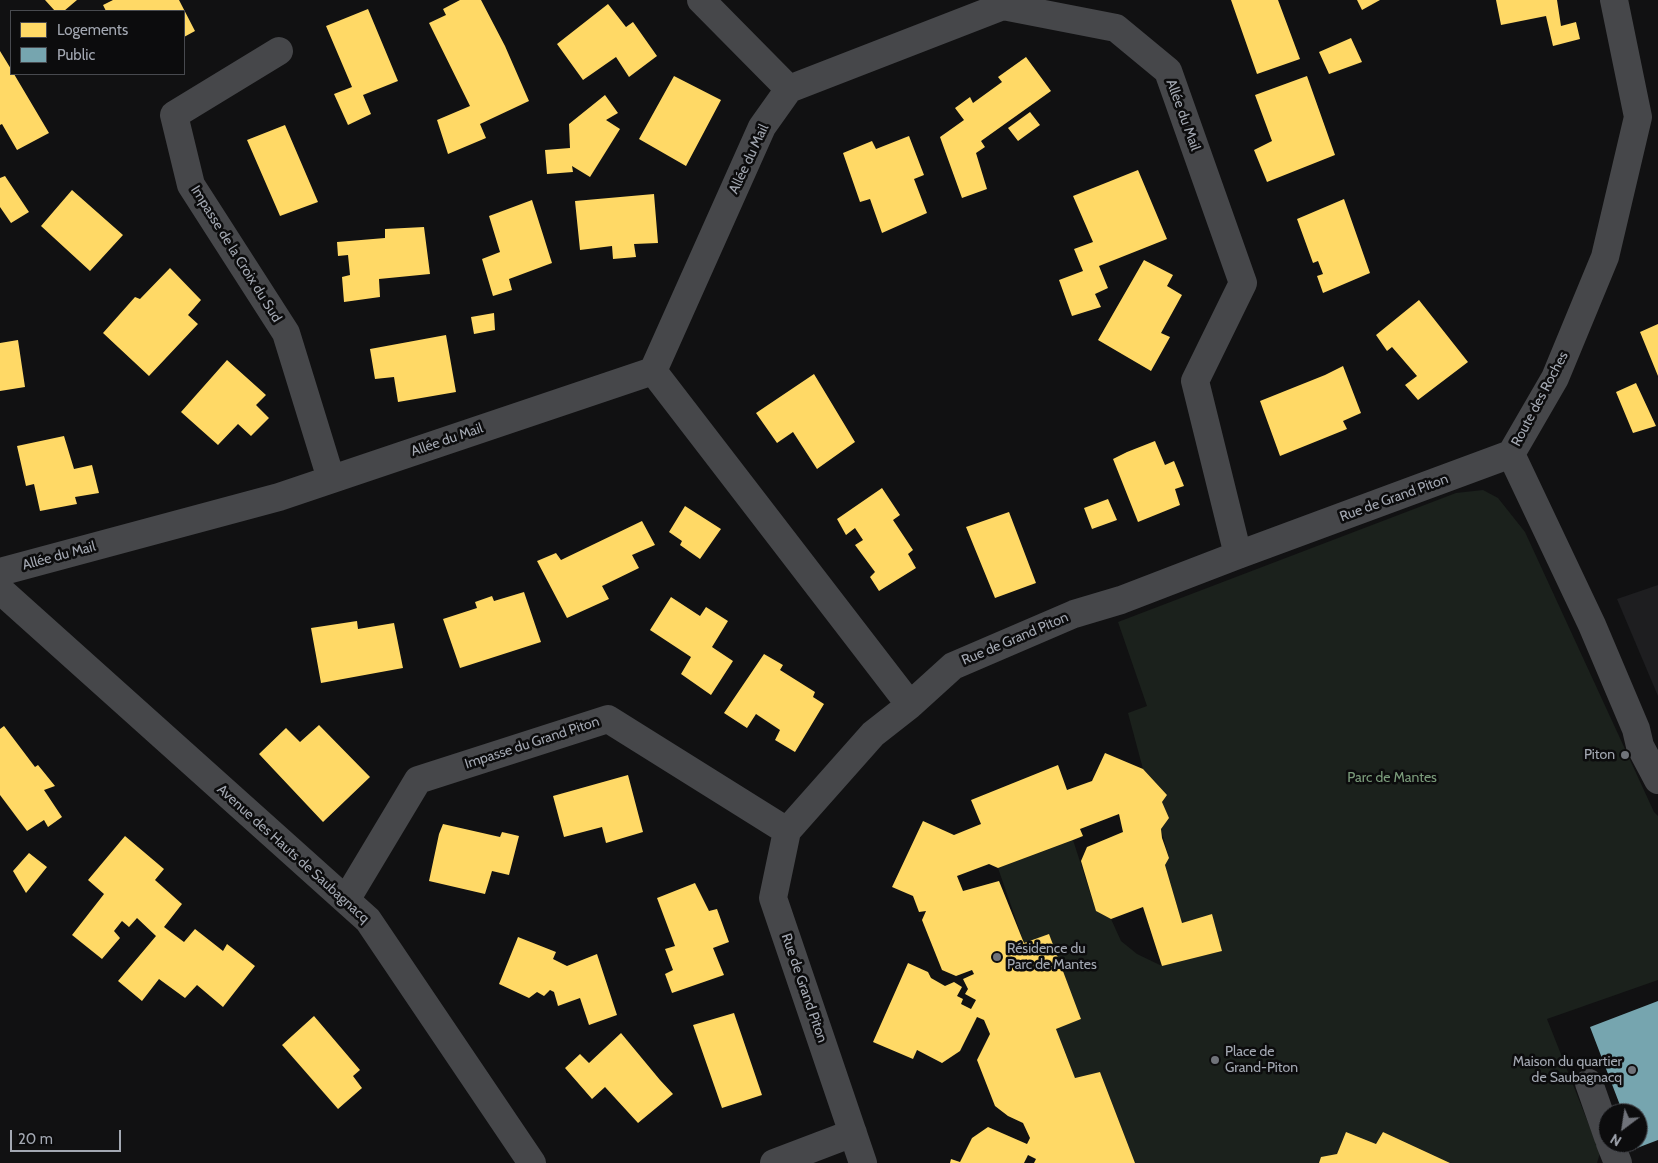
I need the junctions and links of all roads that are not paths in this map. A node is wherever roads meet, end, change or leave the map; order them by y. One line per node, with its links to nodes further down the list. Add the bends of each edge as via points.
1 (701, 0): 5 (street)
2 (1614, 0): 7 (street, Route des Roches, via 1638,117 1636,126 1605,257 1555,378)
3 (969, 9): 5 (street, Allée du Mail); 9 (street, Allée du Mail, via 1003,6 1116,28 1168,71 1244,283 1195,381)
4 (279, 51): 8 (street, Impasse de la Croix du Sud, via 174,115 191,185 286,333)
5 (789, 89): 6 (street, Allée du Mail, via 762,127)
6 (654, 371): 8 (street, Allée du Mail); 12 (street)
7 (1511, 454): 9 (street, Rue de Grand Piton); 13 (street, Route des Roches, via 1592,626 1636,729 1640,746)
8 (331, 479): 10 (street, Allée du Mail, via 279,497)
9 (1238, 555): 12 (street, Rue de Grand Piton, via 1122,600 1074,614 952,666)
10 (0, 572)
11 (0, 590): 15 (street, Avenue des Hauts de Saubagnacq)
12 (910, 705): 14 (street, Rue de Grand Piton, via 873,734)
13 (1658, 780)
14 (787, 832): 15 (street, Impasse du Grand Piton, via 608,719 418,780); 18 (street, Rue de Grand Piton, via 773,898)
15 (346, 900): 19 (street, Avenue des Hauts de Saubagnacq, via 368,920)
16 (1588, 1083): 17 (street)
17 (1598, 1110)
18 (853, 1133): 20 (street); 21 (street, Rue de Grand Piton)
19 (532, 1163)
20 (774, 1163)
21 (863, 1163)

